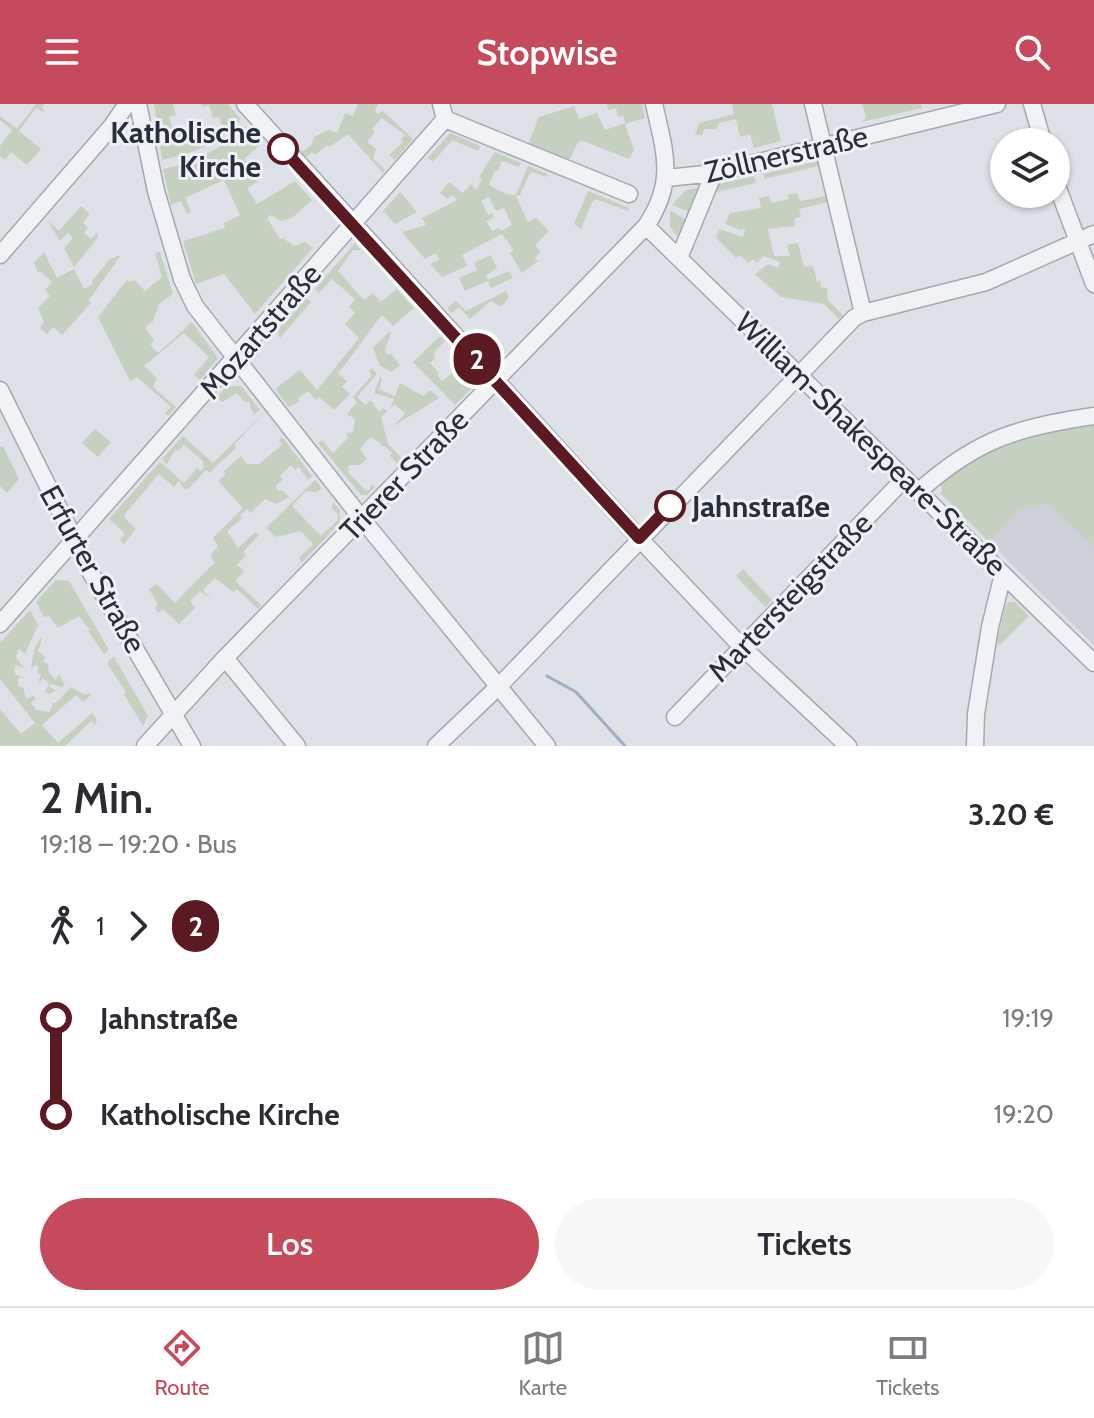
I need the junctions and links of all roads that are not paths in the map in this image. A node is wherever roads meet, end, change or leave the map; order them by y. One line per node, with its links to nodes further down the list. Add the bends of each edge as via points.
1 (127, 104): 19 (street)
2 (138, 104): 24 (street, via 156,191 187,293)
3 (245, 104): 15 (street)
4 (654, 104): 12 (street, Trierer Straße)
5 (813, 104): 10 (street)
6 (997, 104): 10 (street, Zöllnerstraße)
7 (1032, 104): 9 (street)
8 (443, 112): 13 (street); 15 (street, Mozartstraße)
9 (1039, 128)
10 (823, 146): 11 (street, Zöllnerstraße); 23 (street)
11 (714, 173): 12 (street, Zöllnerstraße); 20 (street)
12 (667, 178): 16 (street, Trierer Straße)
13 (629, 194)
14 (1065, 208): 18 (street)
15 (353, 225): 24 (street, Mozartstraße); 26 (street)
16 (646, 226): 20 (street, William-Shakespeare-Straße); 26 (street, Trierer Straße)
17 (1094, 234): 18 (street)
18 (1077, 241): 21 (street); 23 (street, via 986,282)
19 (0, 255)
20 (679, 258): 25 (street, William-Shakespeare-Straße)
21 (1090, 260): 22 (street)
22 (1094, 284)
23 (863, 313): 25 (street)
24 (236, 359): 31 (street); 33 (street, Mozartstraße)
25 (800, 374): 29 (street, William-Shakespeare-Straße); 32 (street)
26 (496, 380): 31 (street, Trierer Straße); 32 (street)
27 (0, 390): 33 (street, Erfurter Straße)
28 (1094, 416): 30 (street, via 996,438 960,457)
29 (905, 478): 30 (street, William-Shakespeare-Straße); 36 (street, Martersteigstraße)
30 (919, 491): 34 (street, William-Shakespeare-Straße)
31 (362, 519): 37 (street, Trierer Straße); 39 (street)
32 (639, 538): 36 (street); 39 (street)
33 (74, 541): 35 (street, Mozartstraße); 40 (street, Erfurter Straße)
34 (1003, 574): 38 (street, William-Shakespeare-Straße); 48 (street, via 990,627)
35 (0, 624)
36 (741, 646): 41 (street, Martersteigstraße); 47 (street)
37 (225, 658): 40 (street, Trierer Straße); 44 (street)
38 (1094, 663)
39 (499, 686): 45 (street); 46 (street)
40 (173, 713): 42 (street, Trierer Straße); 43 (street, Erfurter Straße)
41 (675, 717)
42 (145, 746)
43 (192, 746)
44 (297, 746)
45 (436, 746)
46 (547, 746)
47 (848, 746)
48 (975, 746)

